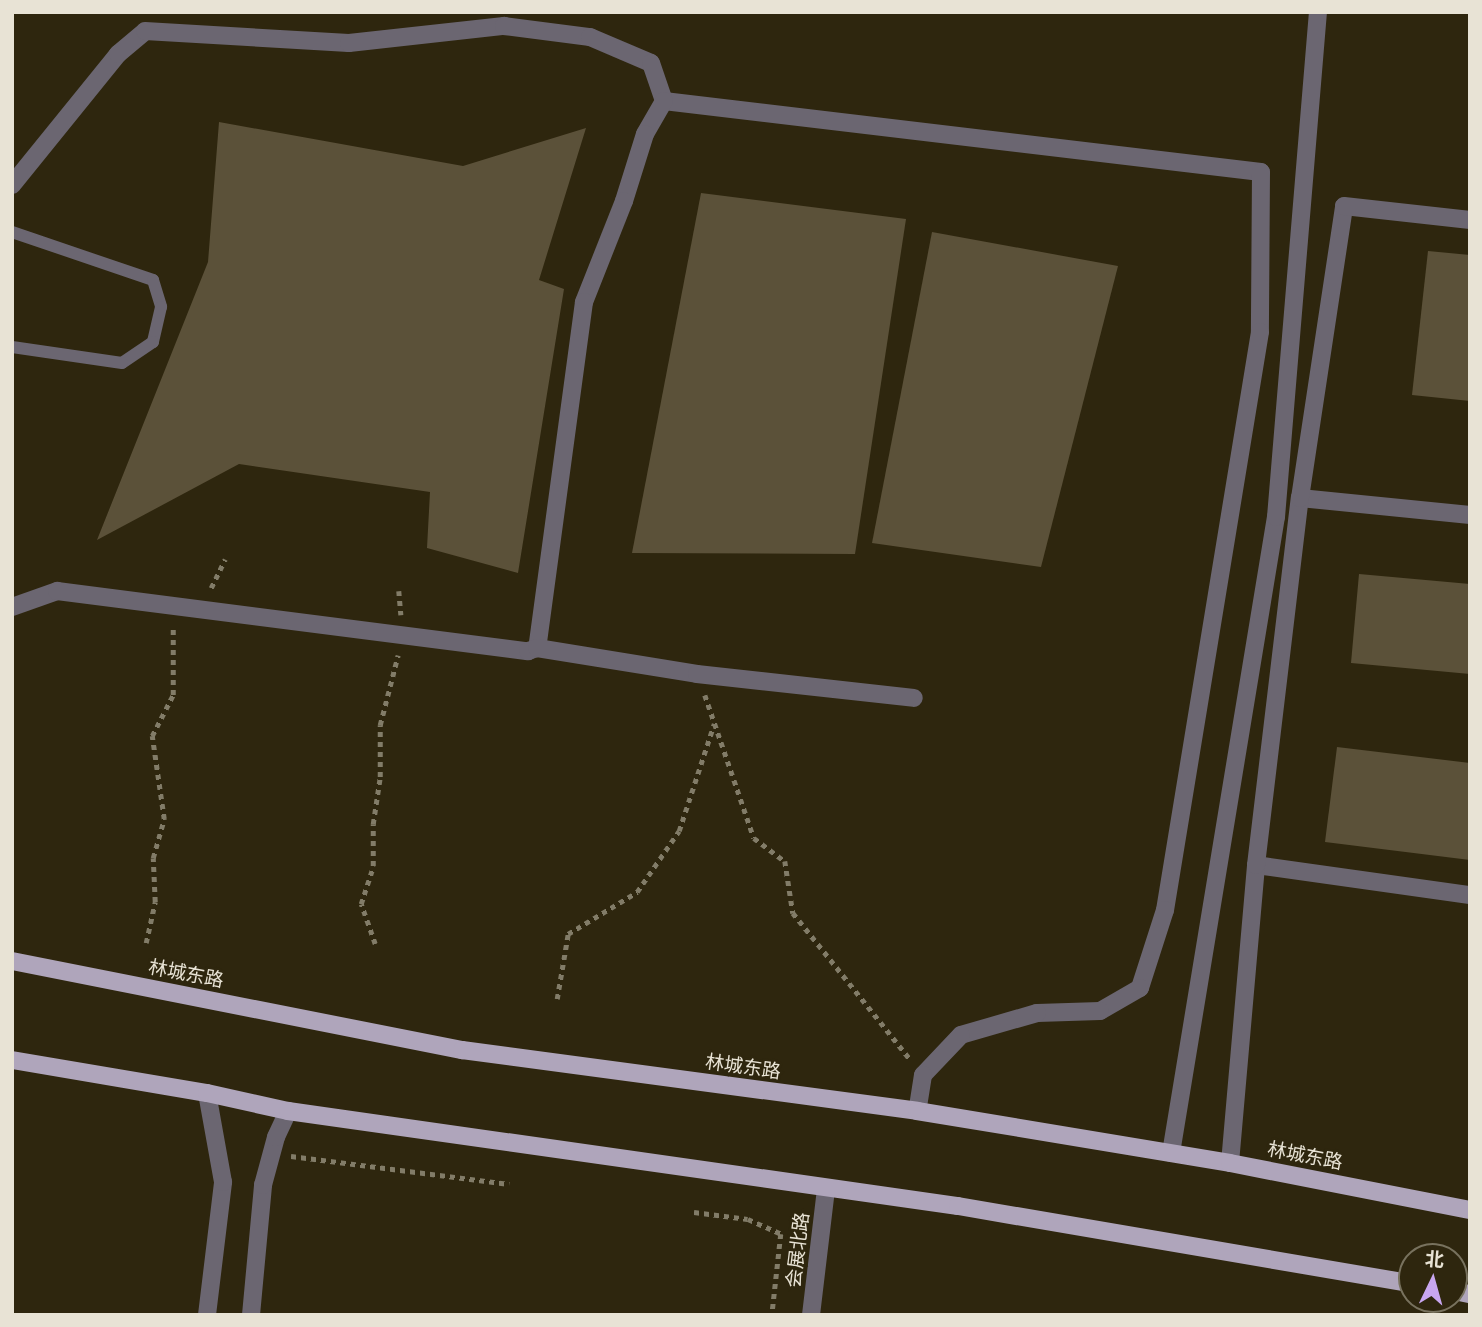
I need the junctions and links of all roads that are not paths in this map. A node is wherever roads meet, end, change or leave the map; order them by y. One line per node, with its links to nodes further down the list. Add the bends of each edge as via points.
1 (1318, 12): 19 (street, via 1276,517)
2 (664, 101): 3 (street, via 651,63 590,37 504,26 349,43 145,31 118,54); 10 (street, via 645,134 584,302); 18 (street, via 1261,173 1260,332 1165,911 1140,988 1100,1011 1037,1013 961,1035 923,1075)
3 (12, 186)
4 (1470, 220): 7 (street, via 1344,206)
5 (12, 232): 6 (lane, via 153,280 161,307 153,342 122,363)
6 (12, 347)
7 (1300, 498): 8 (street); 12 (street)
8 (1470, 515)
9 (12, 607): 10 (street, via 57,591 528,651)
10 (537, 648): 11 (street, via 698,674)
11 (914, 698)
12 (1256, 865): 13 (street); 20 (street)
13 (1470, 895)
14 (12, 961): 18 (main road, 林城东路, via 462,1050)
15 (12, 1060): 16 (main road)
16 (207, 1093): 17 (main road); 24 (street, via 223,1182)
17 (288, 1111): 21 (main road); 25 (street, via 263,1185)
18 (917, 1111): 19 (main road, 林城东路)
19 (1171, 1153): 20 (main road, 林城东路)
20 (1230, 1163): 22 (main road, 林城东路)
21 (826, 1189): 23 (main road, via 958,1206); 26 (street, 会展北路)
22 (1470, 1210)
23 (1398, 1282)
24 (207, 1315)
25 (250, 1315)
26 (811, 1315)

